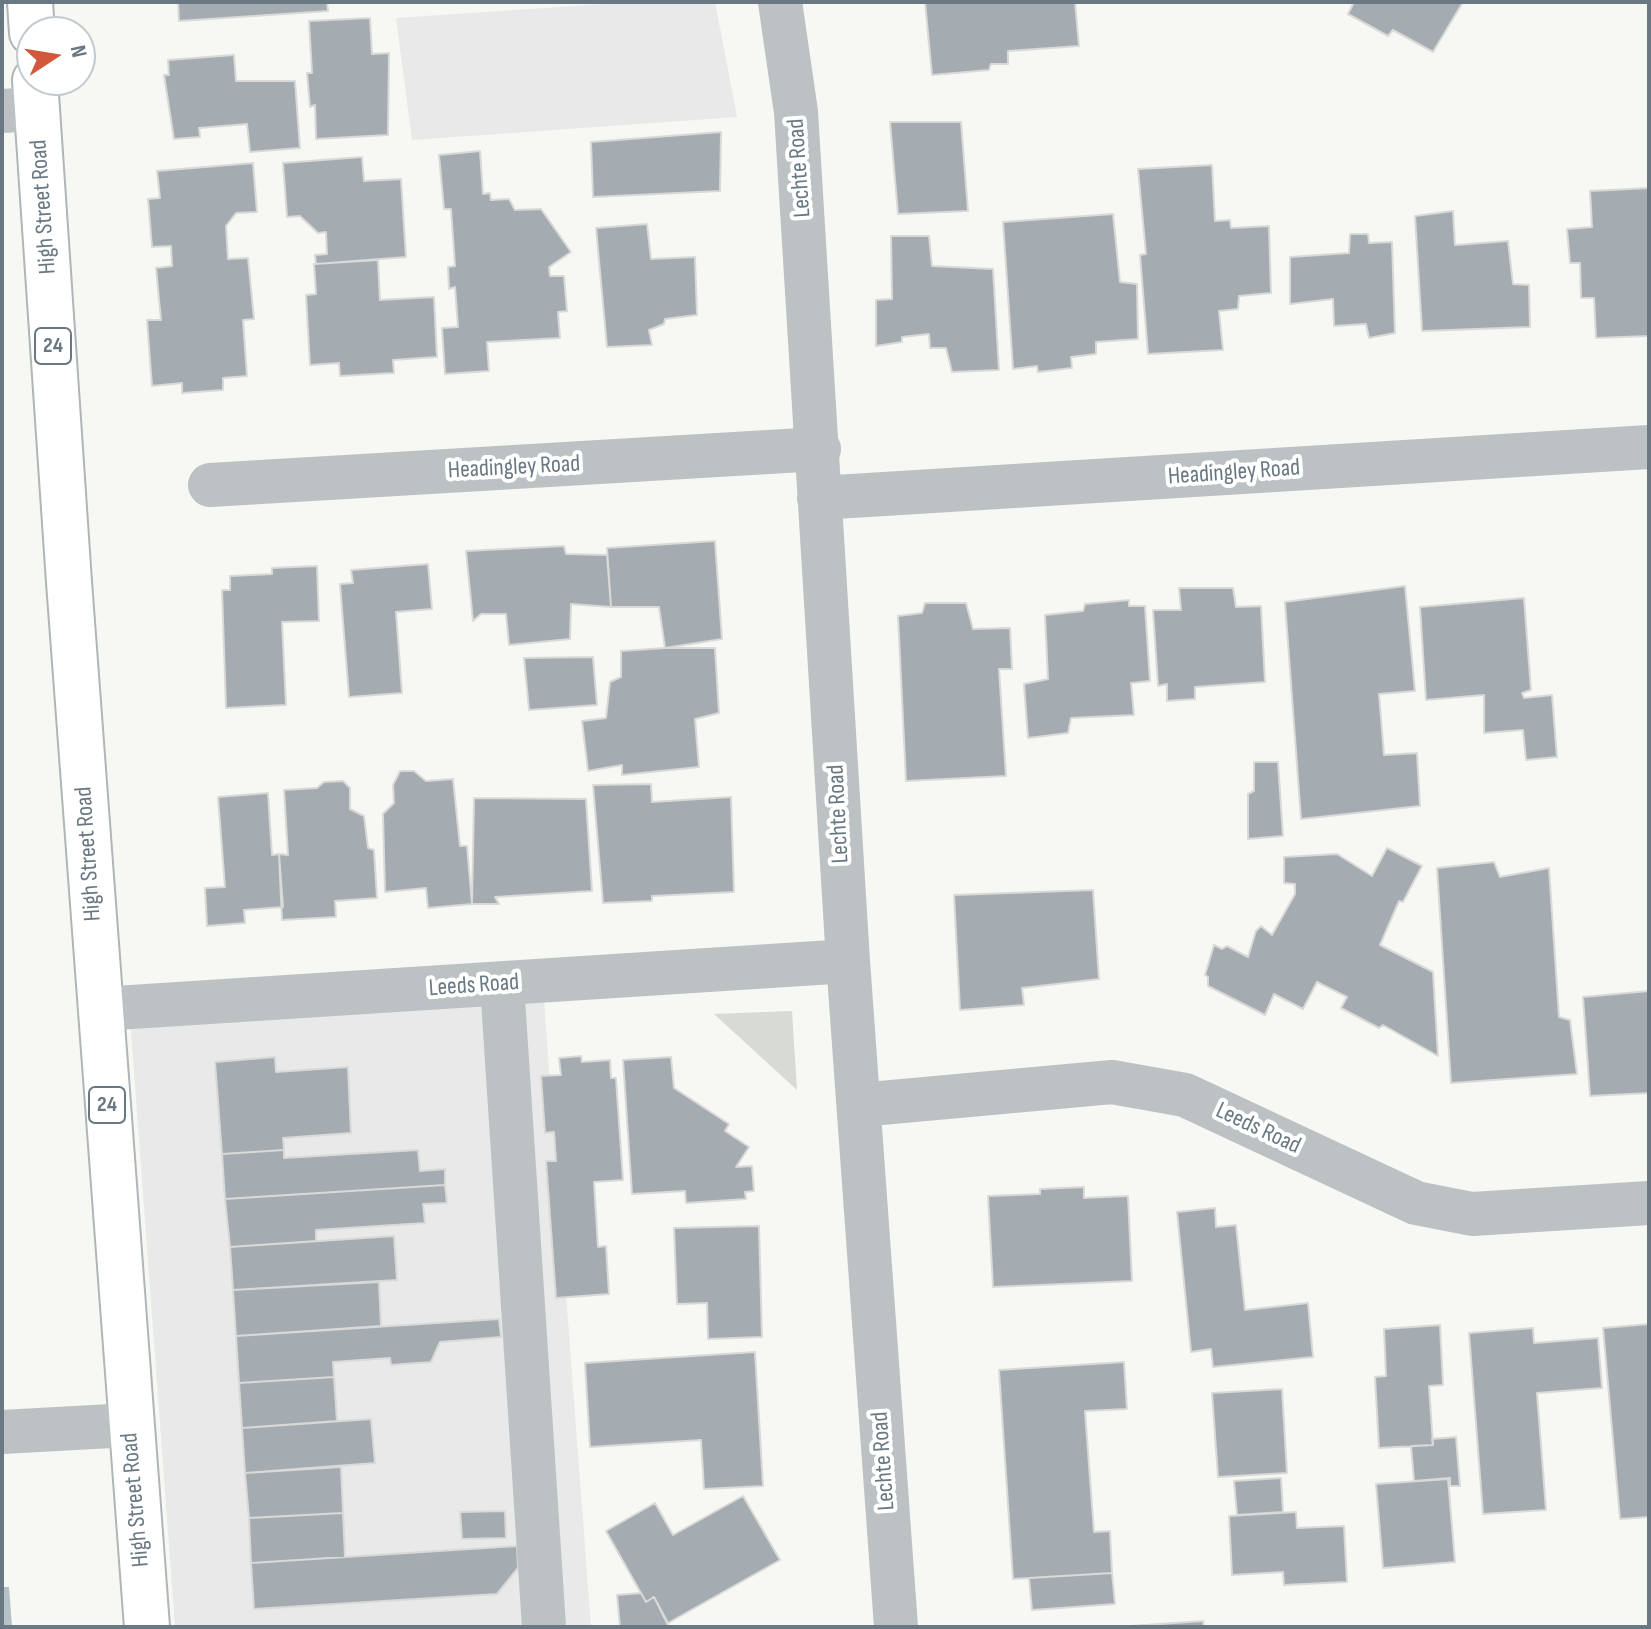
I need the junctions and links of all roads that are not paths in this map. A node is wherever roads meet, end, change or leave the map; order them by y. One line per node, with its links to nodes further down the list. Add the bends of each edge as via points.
1 (780, 2): 4 (street, Lechte Road, via 796,112)
2 (25, 100): 9 (main road, High Street Road / 24)
3 (1649, 447): 6 (street, Headingley Road)
4 (819, 449): 5 (street, Headingley Road); 6 (street, Lechte Road)
5 (210, 485)
6 (819, 498): 7 (street, Lechte Road)
7 (848, 961): 8 (street, Leeds Road); 10 (street, Lechte Road)
8 (502, 984): 9 (street, Leeds Road); 15 (street)
9 (100, 1009): 12 (main road, High Street Road / 24)
10 (859, 1105): 11 (street, Leeds Road, via 1112,1082 1185,1095 1416,1203 1472,1214); 16 (street, Lechte Road)
11 (1649, 1203)
12 (130, 1425): 13 (street); 14 (main road, High Street Road / 24)
13 (2, 1432)
14 (147, 1627)
15 (544, 1627)
16 (896, 1627)

